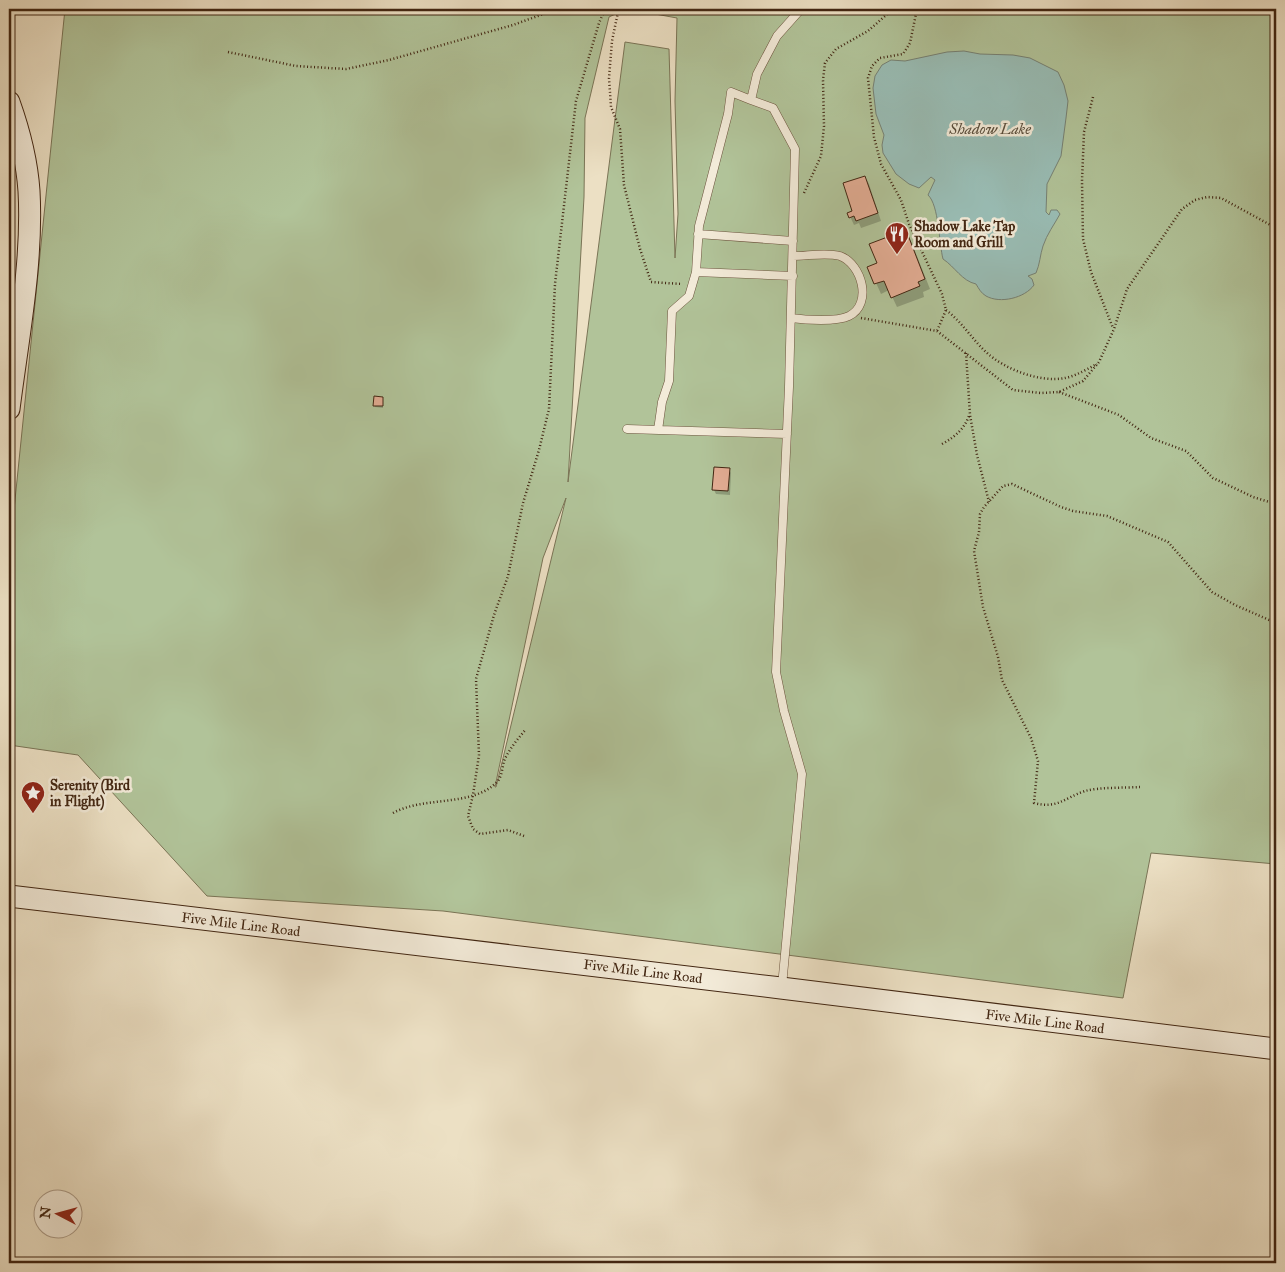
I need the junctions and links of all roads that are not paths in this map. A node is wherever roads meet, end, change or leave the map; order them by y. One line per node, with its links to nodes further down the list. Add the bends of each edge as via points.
1 (801, 9): 2 (lane, via 778,36 757,74)
2 (751, 100): 4 (lane, via 732,92); 5 (lane, via 773,108 795,149)
3 (9, 102): 10 (main road, via 23,148 29,201 24,286)
4 (698, 234): 5 (lane); 7 (lane)
5 (794, 241): 6 (lane)
6 (793, 256): 8 (lane); 9 (lane, via 841,257 855,267 862,283 862,299 856,311 848,317)
7 (696, 272): 8 (lane); 12 (lane, via 689,296 672,311 669,381)
8 (792, 276): 9 (lane)
9 (791, 318): 13 (lane)
10 (9, 409)
11 (627, 429): 12 (lane)
12 (658, 430): 13 (lane)
13 (787, 434): 15 (lane, via 776,672 802,774)
14 (9, 896): 15 (main road, Five Mile Line Road)
15 (781, 988): 16 (main road, Five Mile Line Road)
16 (1276, 1050)

